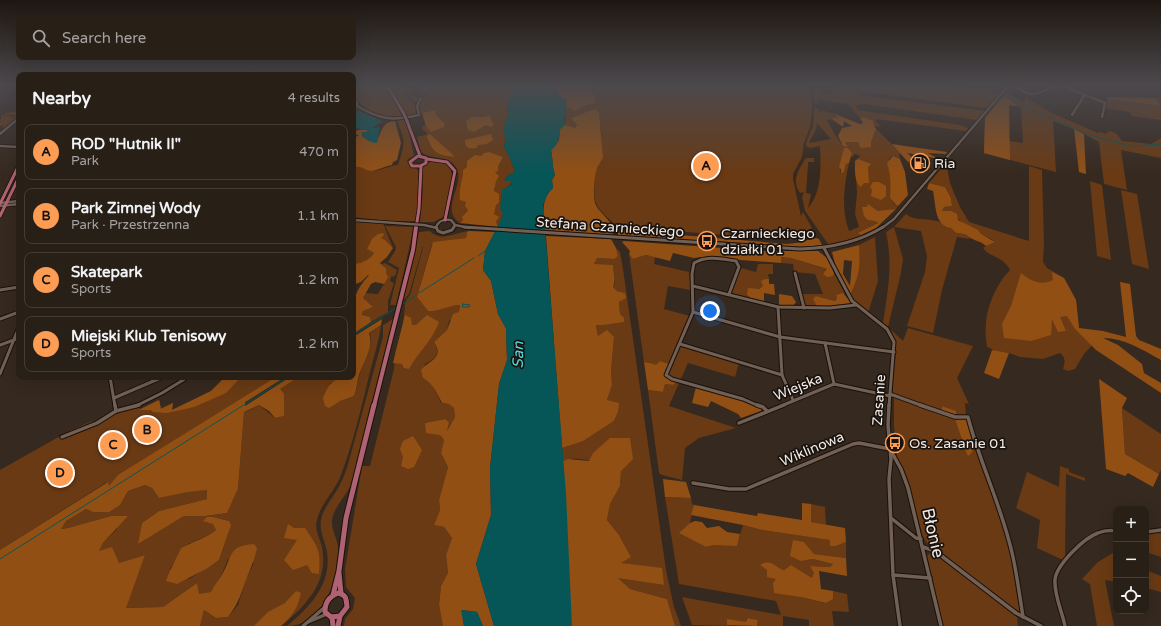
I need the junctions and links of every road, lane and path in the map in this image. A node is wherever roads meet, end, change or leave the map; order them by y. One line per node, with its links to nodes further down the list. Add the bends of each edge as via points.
1 (375, 114): 3 (street, via 393,120)
2 (404, 114): 9 (main road, bridge)
3 (419, 114)
4 (984, 114): 28 (street, Stefana Czarnieckiego, via 885,227 856,241)
5 (16, 121): 6 (street)
6 (0, 134)
7 (0, 146): 8 (street)
8 (16, 147)
9 (416, 149): 10 (main road); 11 (main road)
10 (416, 156): 11 (main road); 13 (main road, via 410,162 412,166)
11 (420, 156): 12 (main road)
12 (427, 160): 13 (main road); 25 (main road, via 440,160 451,165 455,172)
13 (419, 166): 68 (main road, via 420,204 417,227 350,502)
14 (16, 171): 17 (main road)
15 (16, 183): 16 (main road)
16 (9, 197): 18 (street); 21 (main road)
17 (2, 198): 20 (main road)
18 (16, 202)
19 (16, 203): 21 (street)
20 (0, 204): 21 (street)
21 (6, 204): 23 (main road)
22 (16, 204): 23 (street)
23 (1, 214)
24 (356, 220): 26 (street, bridge)
25 (447, 220): 26 (street); 27 (street, via 453,222)
26 (436, 226): 27 (street, via 438,231 443,233 450,232)
27 (454, 227): 28 (street, Stefana Czarnieckiego, via 786,249)
28 (824, 248): 34 (street, Zasanie)
29 (795, 274): 36 (street)
30 (693, 286): 33 (street); 33 (street, via 693,265 697,260 736,261 739,267); 37 (street)
31 (16, 287): 32 (street)
32 (0, 290)
33 (729, 294): 35 (street)
34 (856, 305): 36 (street); 46 (street, Zasanie, via 887,329 893,339)
35 (778, 307): 36 (street); 41 (street)
36 (804, 308)
37 (693, 312): 41 (street); 44 (street)
38 (16, 313): 39 (street)
39 (0, 319)
40 (16, 335): 42 (street)
41 (780, 337): 43 (street); 48 (street)
42 (14, 340): 45 (street); 47 (street)
43 (826, 343): 46 (street); 52 (street)
44 (680, 344): 48 (street); 57 (street, via 667,371 668,377 754,403)
45 (0, 345)
46 (894, 352): 53 (street, Zasanie)
47 (0, 374)
48 (782, 375): 55 (street)
49 (111, 380): 54 (street)
50 (155, 380): 54 (street)
51 (183, 380): 56 (street, via 139,406)
52 (834, 384): 53 (street, Wiejska); 55 (street, Wiejska)
53 (890, 395): 60 (street, Zasanie); 76 (street, Wiejska, via 955,417 968,417 1013,556)
54 (114, 398): 56 (street)
55 (793, 400): 57 (street, Wiejska)
56 (116, 411): 59 (street, via 104,419)
57 (767, 411): 58 (street, Wiejska)
58 (739, 423)
59 (62, 437)
60 (890, 449): 61 (street, Wiklinowa, via 853,444 746,489); 62 (street, Zasanie); 66 (street, Błonie, via 907,483)
61 (693, 483)
62 (891, 518): 66 (street); 69 (street, Zasanie)
63 (1161, 530): 65 (street)
64 (1113, 531): 84 (street, via 1095,533 1064,562 1056,575 1055,586)
65 (1149, 532)
66 (921, 540): 67 (street, Błonie)
67 (922, 547): 70 (street, Błonie); 76 (street, via 935,551)
68 (339, 571): 71 (main road); 72 (main road)
69 (893, 575): 70 (street); 81 (street, Zasanie)
70 (930, 578): 82 (street, Błonie)
71 (341, 594): 72 (main road); 75 (main road, via 346,597 348,603)
72 (333, 595): 73 (main road)
73 (325, 607): 74 (main road); 77 (street)
74 (330, 616): 75 (main road); 77 (street); 79 (main road)
75 (340, 616): 80 (main road)
76 (1023, 617): 83 (street)
77 (308, 622): 78 (street)
78 (303, 626)
79 (333, 626)
80 (338, 626)
81 (900, 626)
82 (941, 626)
83 (1041, 626)
84 (1065, 626)

